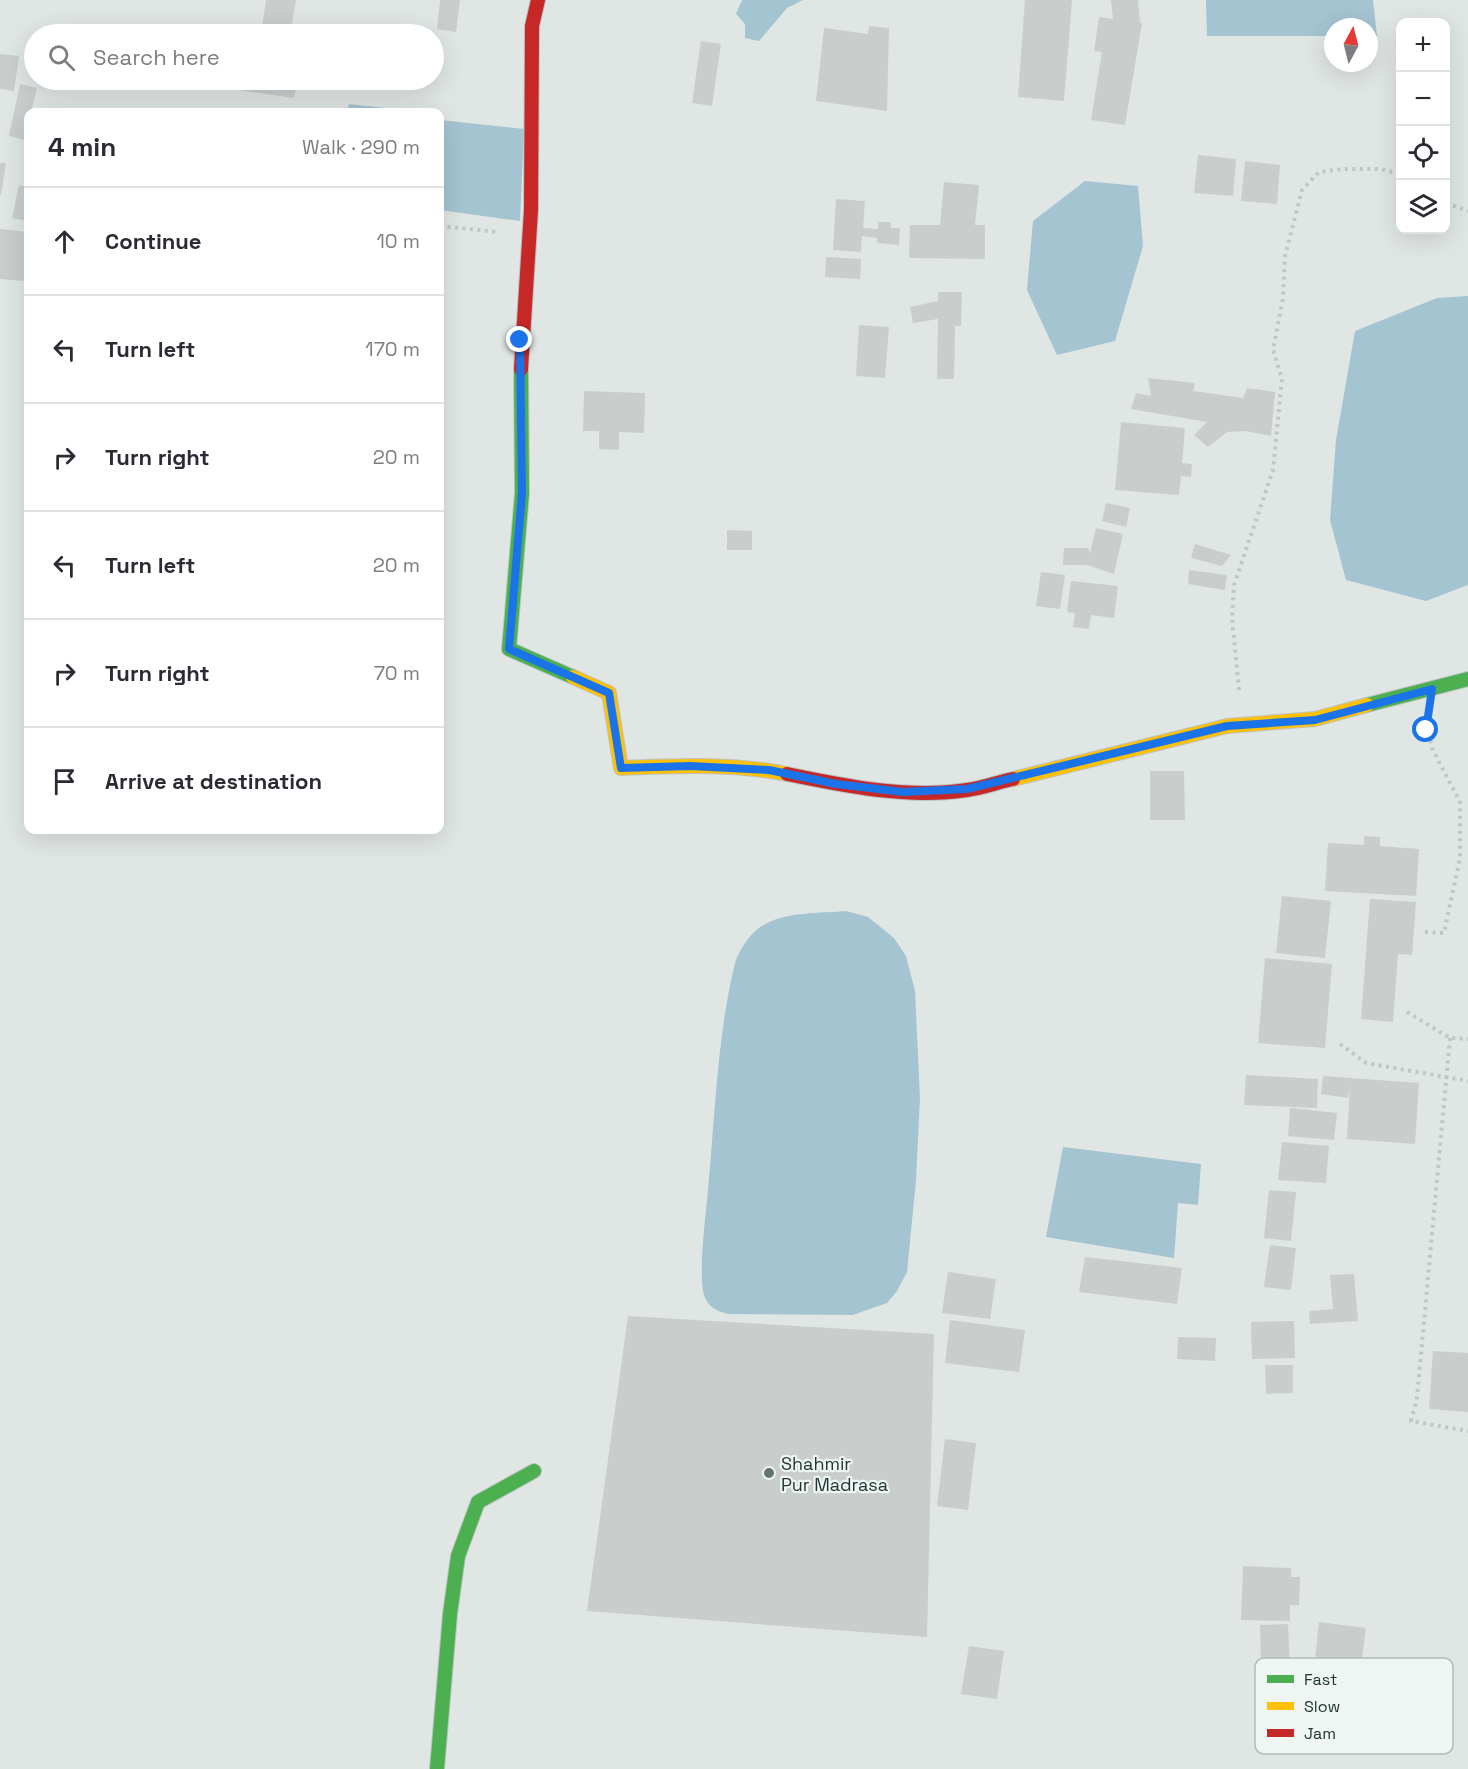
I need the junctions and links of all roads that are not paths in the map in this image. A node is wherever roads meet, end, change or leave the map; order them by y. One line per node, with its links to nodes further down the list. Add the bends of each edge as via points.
1 (538, 0): 2 (street, via 532,26 529,236 520,340 522,493 509,649 609,693 621,768 769,770 903,792 967,789 1227,726 1315,720)
2 (1468, 679)
3 (534, 1472): 4 (street, via 478,1502 458,1556)
4 (437, 1769)

